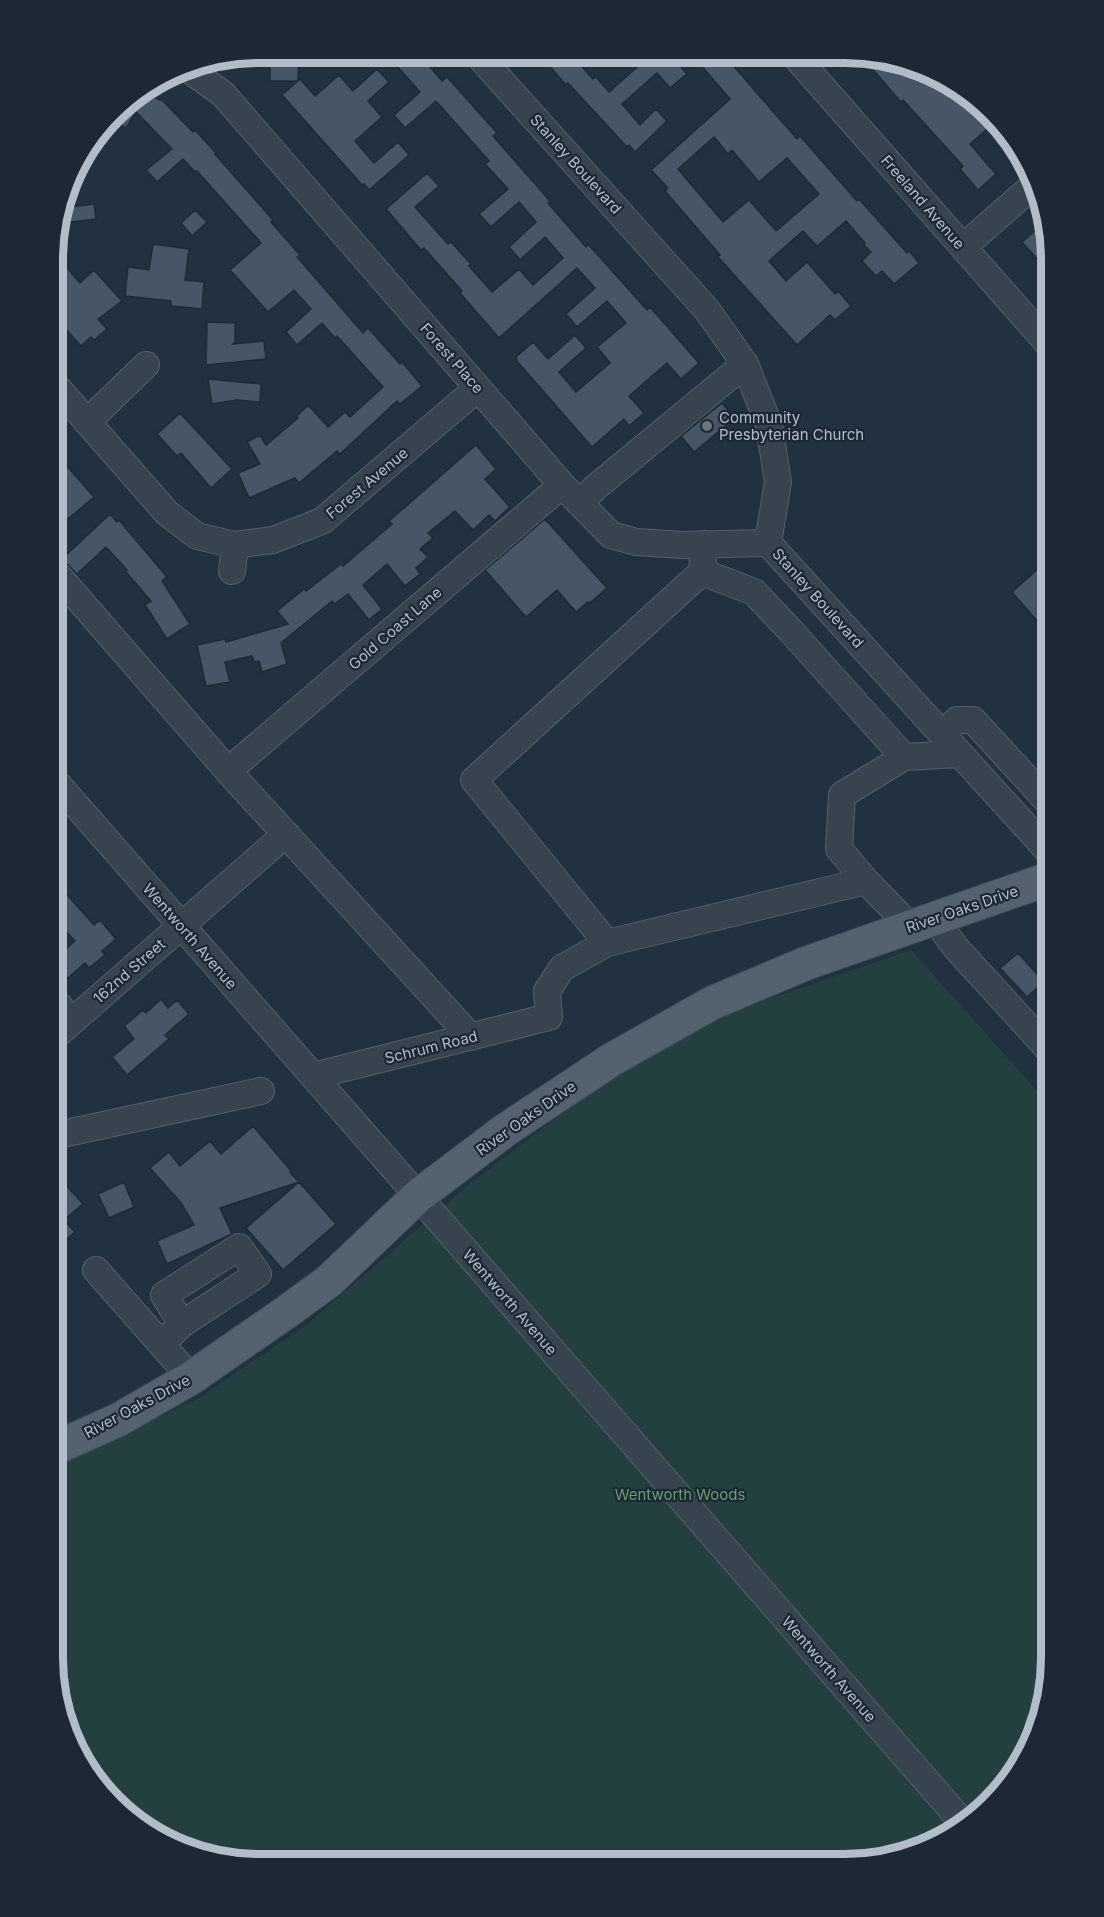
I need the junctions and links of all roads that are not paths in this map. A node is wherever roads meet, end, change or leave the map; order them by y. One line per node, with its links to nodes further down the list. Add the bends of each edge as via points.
1 (485, 63): 7 (street, Stanley Boulevard, via 707,310)
2 (801, 63): 5 (street, Freeland Avenue)
3 (197, 73): 9 (street, Forest Place, via 223,94)
4 (1028, 190): 5 (street)
5 (963, 247): 6 (street, Freeland Avenue)
6 (1041, 335)
7 (744, 364): 12 (street, Gold Coast Lane, via 596,487); 13 (street, Stanley Boulevard, via 769,425 778,482)
8 (147, 365): 11 (street)
9 (478, 388): 12 (street, Forest Place); 15 (street, Forest Avenue, via 322,521 273,540)
10 (63, 394): 11 (street, Forest Avenue)
11 (87, 422): 15 (street, Forest Avenue, via 167,513 197,536)
12 (571, 494): 14 (street, Forest Place, via 611,535 636,542); 22 (street, Gold Coast Lane)
13 (768, 543): 14 (street, Forest Place); 19 (street, Stanley Boulevard)
14 (704, 544): 17 (street)
15 (236, 545): 16 (street)
16 (232, 571)
17 (702, 572): 21 (street, via 754,592); 31 (street, via 474,780)
18 (63, 581): 22 (street)
19 (942, 734): 20 (street, Stanley Boulevard); 24 (street, via 957,720 973,720)
20 (960, 754): 21 (street); 26 (street, Stanley Boulevard)
21 (904, 757): 27 (street, via 842,795 839,849)
22 (228, 771): 25 (street)
23 (63, 790): 30 (street, Wentworth Avenue)
24 (1041, 794)
25 (286, 834): 30 (street, 162nd Street); 35 (street)
26 (1041, 843)
27 (866, 881): 29 (street); 31 (street)
28 (1041, 881): 29 (main road, River Oaks Drive)
29 (922, 922): 36 (street, via 956,948); 40 (main road, River Oaks Drive, via 807,963 712,1003 603,1064)
30 (181, 926): 33 (street, 162nd Street); 37 (street, Wentworth Avenue)
31 (609, 942): 35 (street, Schrum Road, via 562,968 547,990 549,1017)
32 (63, 1011): 33 (street)
33 (72, 1021): 34 (street, 162nd Street)
34 (63, 1029)
35 (471, 1037): 37 (street, Schrum Road)
36 (1041, 1041)
37 (313, 1076): 40 (street, Wentworth Avenue)
38 (261, 1091): 39 (street)
39 (63, 1134)
40 (418, 1196): 44 (main road, River Oaks Drive, via 329,1281); 46 (street, Wentworth Avenue)
41 (96, 1270): 43 (street)
42 (182, 1324): 42 (street, via 164,1295 239,1246 258,1274); 43 (street)
43 (161, 1344): 44 (street)
44 (191, 1378): 45 (main road, River Oaks Drive, via 118,1420)
45 (63, 1445)
46 (958, 1817)

